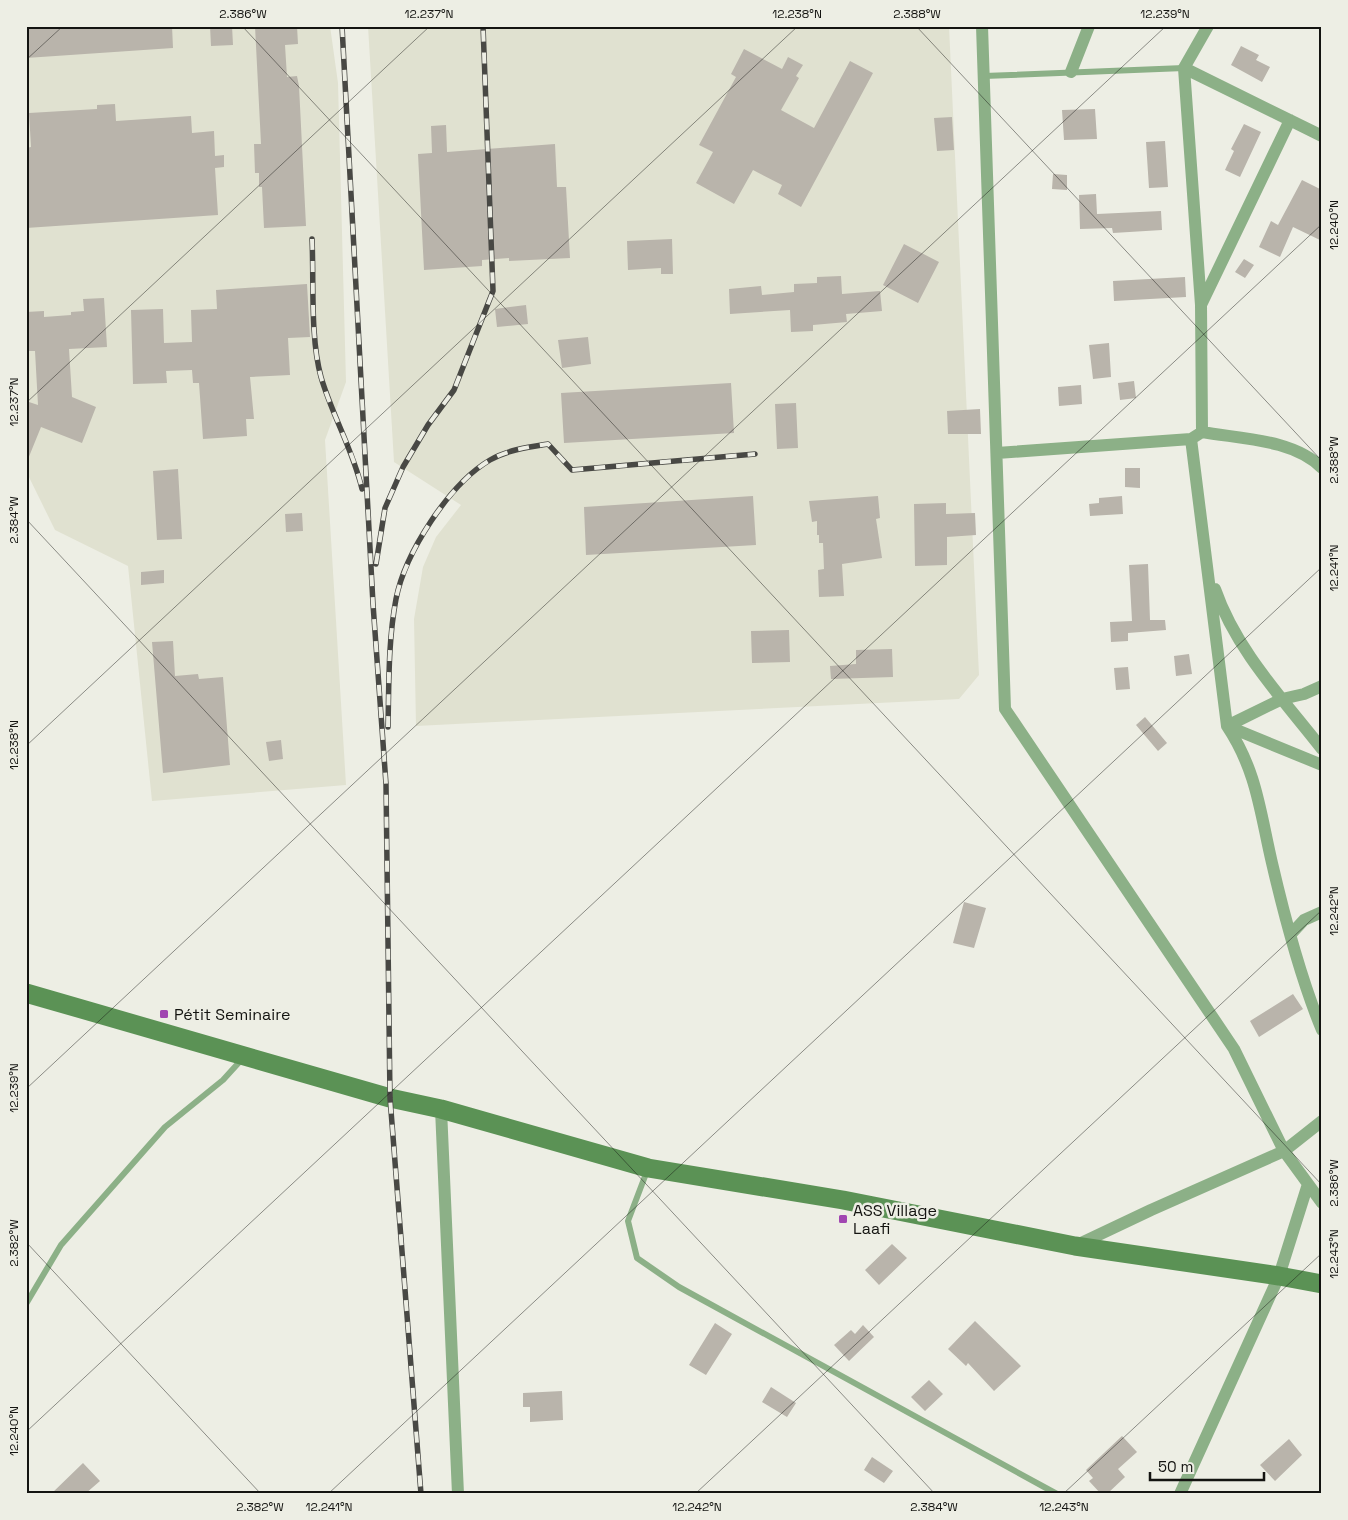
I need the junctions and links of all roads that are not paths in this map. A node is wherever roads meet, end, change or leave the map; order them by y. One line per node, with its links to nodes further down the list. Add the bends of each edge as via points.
1 (982, 26): 6 (street)
2 (1089, 26): 5 (street)
3 (1208, 26): 4 (street)
4 (1184, 68): 5 (lane); 7 (street); 9 (street)
5 (1071, 72): 6 (lane)
6 (984, 76): 11 (street)
7 (1290, 120): 8 (street); 9 (street)
8 (1322, 136)
9 (1201, 305): 10 (street)
10 (1197, 436): 11 (street); 12 (street, via 1270,443 1311,457); 13 (street)
11 (997, 453): 26 (street, via 1006,710 1234,1049)
12 (1322, 468)
13 (1205, 551): 15 (street, via 1222,607 1233,630); 16 (street)
14 (1322, 686): 15 (street)
15 (1282, 699): 16 (street); 17 (street)
16 (1227, 726): 18 (street); 20 (street, via 1256,785)
17 (1322, 749)
18 (1322, 765)
19 (1322, 912): 20 (street, via 1304,920)
20 (1291, 934): 22 (street, via 1310,1003)
21 (26, 993): 23 (street)
22 (1322, 1030)
23 (245, 1055): 24 (street, via 390,1098); 33 (lane, via 223,1080 164,1127 61,1246)
24 (441, 1109): 27 (street); 34 (street)
25 (1322, 1121): 26 (street)
26 (1284, 1151): 28 (street); 30 (street)
27 (648, 1168): 30 (street, via 843,1200); 35 (lane, via 628,1221 637,1258 679,1288)
28 (1308, 1184): 29 (street); 31 (street)
29 (1322, 1203)
30 (1076, 1246): 31 (street)
31 (1279, 1276): 32 (street); 36 (street)
32 (1322, 1284)
33 (26, 1304)
34 (458, 1494)
35 (1058, 1494)
36 (1180, 1494)

